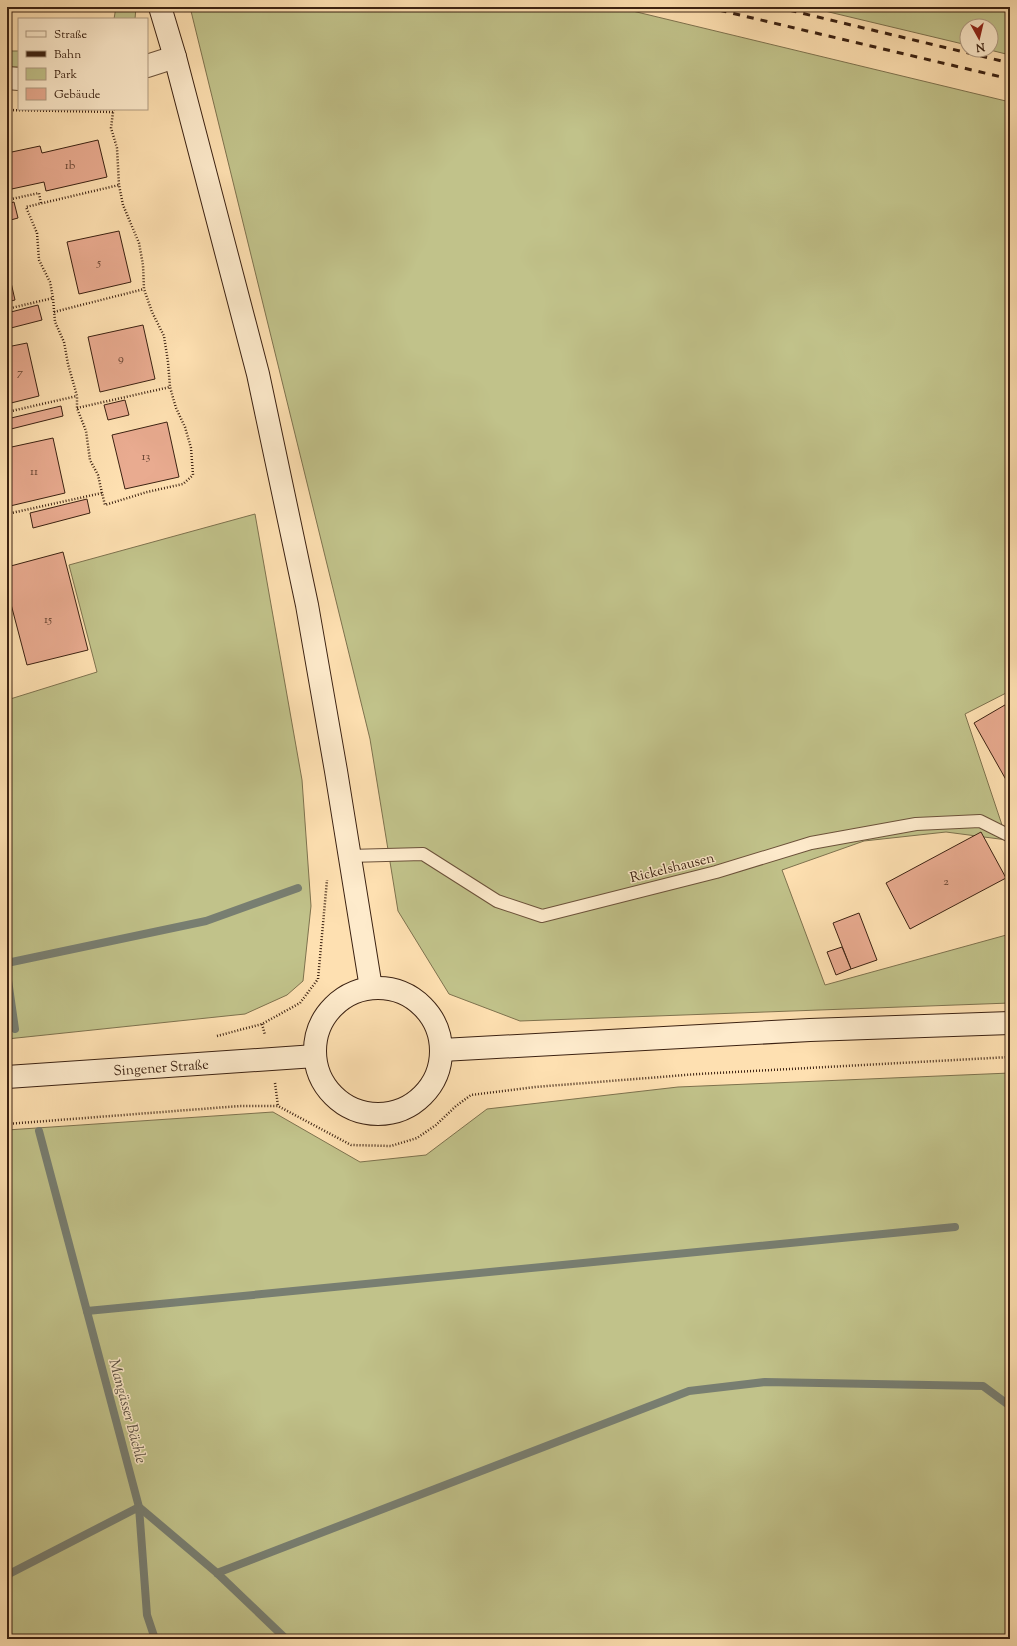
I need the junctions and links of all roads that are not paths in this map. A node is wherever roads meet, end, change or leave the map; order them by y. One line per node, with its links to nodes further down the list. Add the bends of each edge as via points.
1 (160, 7): 2 (main road)
2 (175, 57): 3 (main road); 7 (main road, via 258,374 307,605)
3 (148, 66)
4 (7, 78): 5 (main road)
5 (18, 78)
6 (1010, 836): 7 (lane, Rickelshausen, via 980,821 916,824 811,842 716,872 542,916 497,901 423,854)
7 (349, 856): 8 (main road)
8 (371, 988): 10 (main road, via 392,989 412,997 428,1011 438,1029); 11 (main road, via 352,993 336,1004 323,1019 316,1037)
9 (1010, 1024): 10 (main road, via 810,1030)
10 (442, 1050): 11 (main road, via 438,1072 428,1090 412,1105 392,1113 370,1114 350,1108 332,1095 320,1077)
11 (315, 1056): 12 (main road, Singener Straße)
12 (7, 1078)

